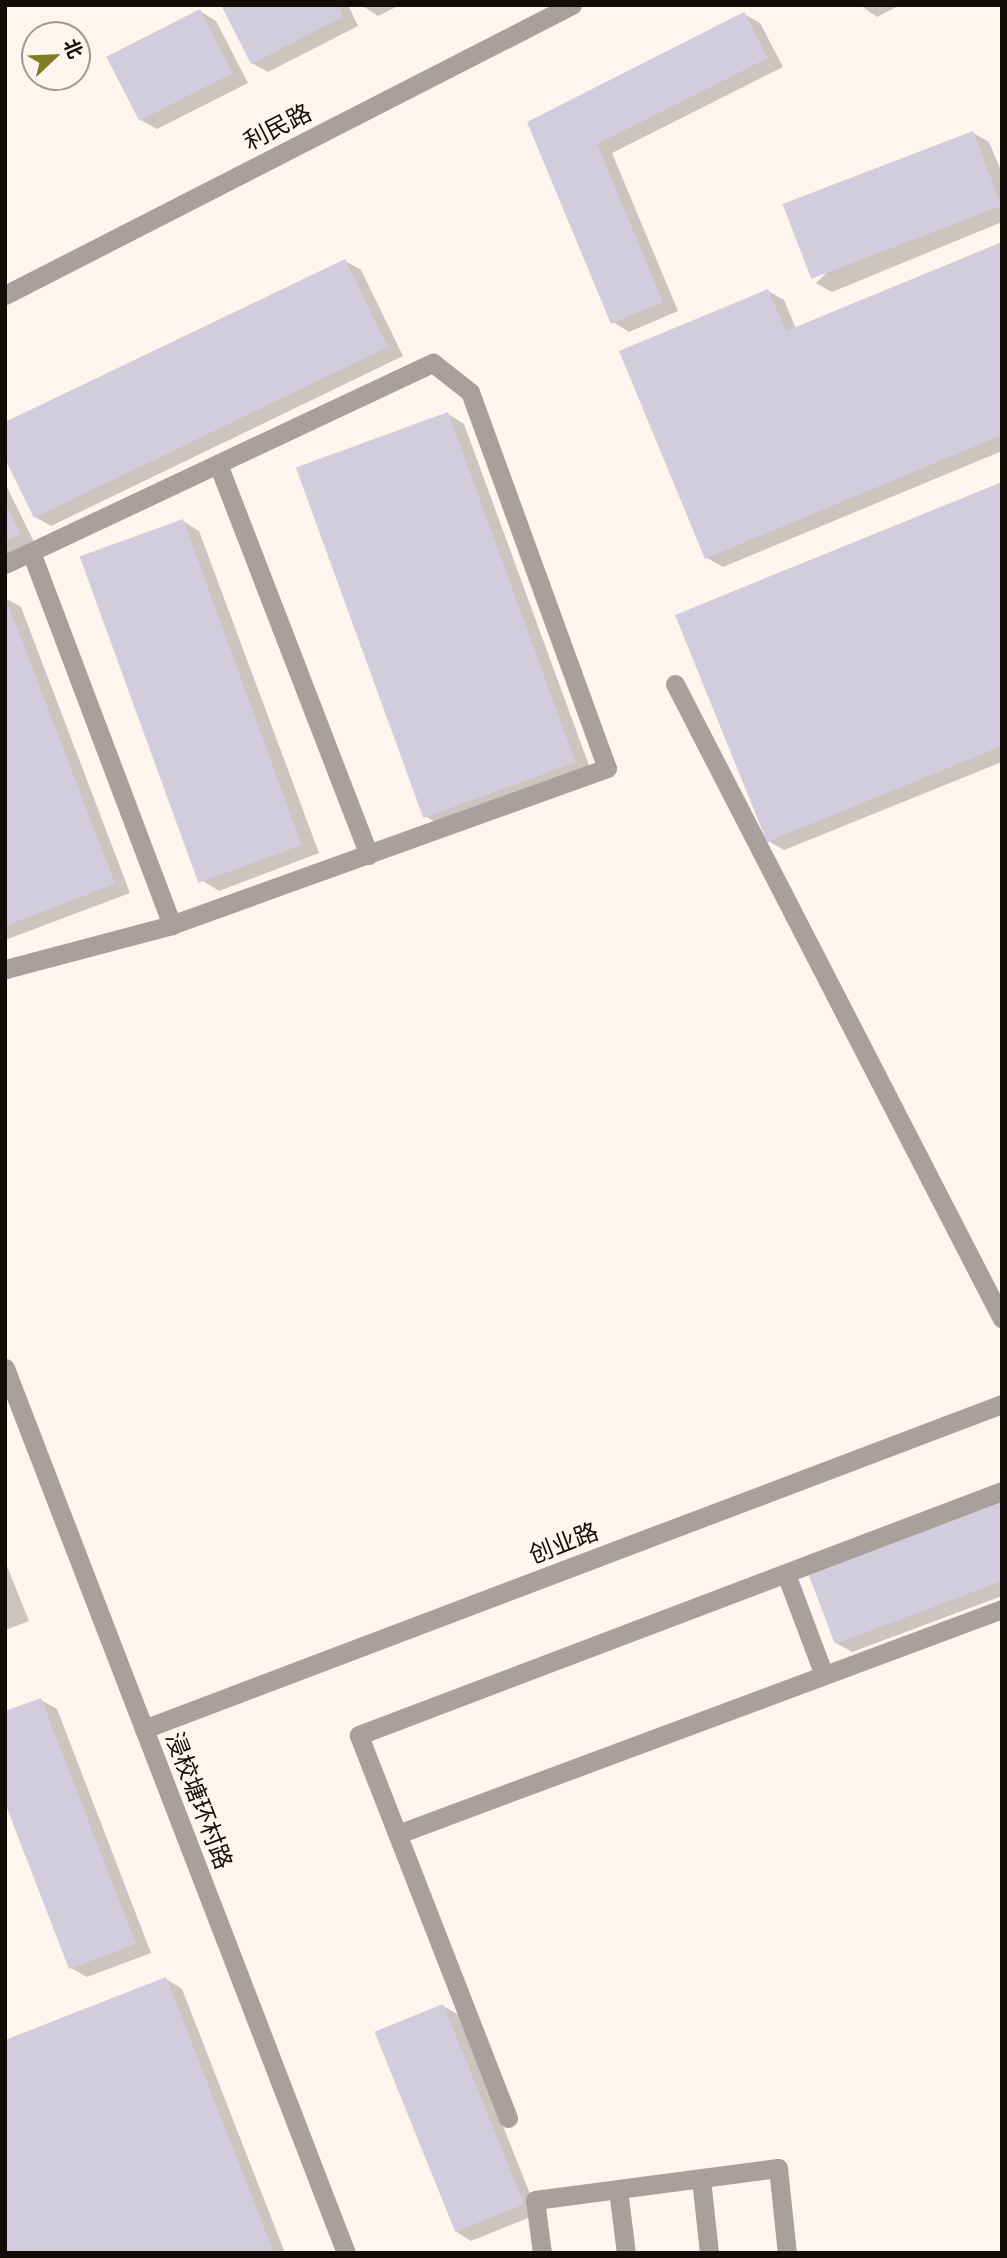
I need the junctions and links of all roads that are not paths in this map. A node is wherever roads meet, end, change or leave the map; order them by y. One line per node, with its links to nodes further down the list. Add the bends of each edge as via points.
1 (572, 5): 2 (street, 利民路)
2 (5, 295)
3 (218, 464): 4 (street); 7 (street); 7 (street, via 433,363 470,392 607,768)
4 (31, 552): 5 (street); 8 (street)
5 (5, 564)
6 (675, 684): 10 (street)
7 (369, 855): 8 (street)
8 (172, 925): 9 (street)
9 (5, 969)
10 (1002, 1319)
11 (5, 1368): 17 (street, 浸校塘环村路)
12 (1002, 1404): 17 (street, 创业路)
13 (1002, 1491): 14 (street)
14 (786, 1574): 16 (street); 18 (street, via 359,1735)
15 (1002, 1609): 16 (street)
16 (824, 1675): 18 (street)
17 (144, 1729): 22 (street, 浸校塘环村路)
18 (398, 1834): 19 (street)
19 (508, 2118)
20 (701, 2179): 21 (street); 25 (street); 26 (street, via 778,2168)
21 (618, 2189): 23 (street, via 535,2200); 24 (street)
22 (346, 2253)
23 (542, 2253)
24 (626, 2253)
25 (709, 2253)
26 (787, 2253)

